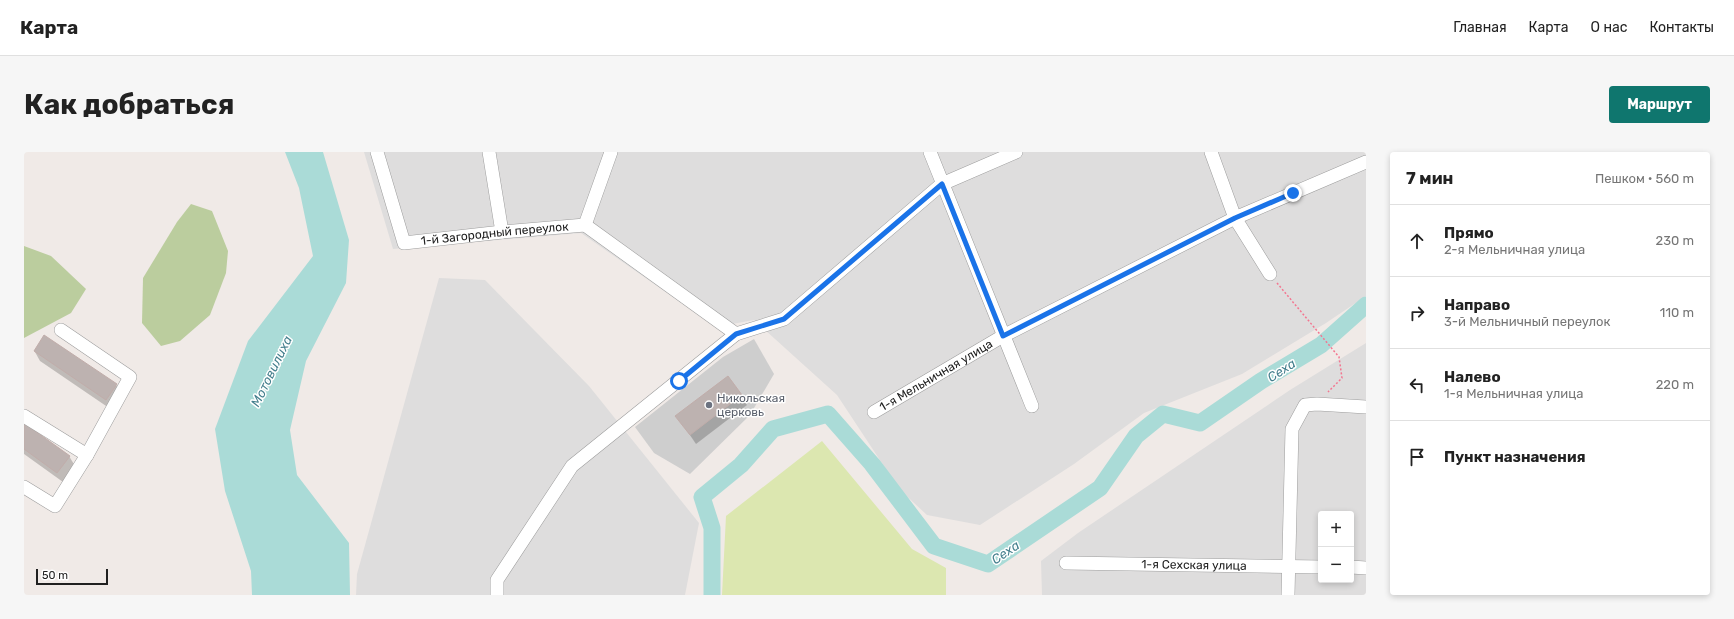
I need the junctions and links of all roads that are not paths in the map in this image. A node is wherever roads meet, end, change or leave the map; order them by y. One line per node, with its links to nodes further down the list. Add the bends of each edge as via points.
1 (377, 152): 11 (street, 1-й Загородный переулок, via 404,243)
2 (489, 152): 11 (street)
3 (611, 152): 10 (street)
4 (930, 152): 8 (street)
5 (1016, 152): 8 (street)
6 (1211, 152): 9 (street)
7 (1366, 162): 9 (street, 1-я Мельничная улица)
8 (942, 184): 14 (street, via 784,319); 15 (street)
9 (1235, 218): 12 (street); 15 (street, 1-я Мельничная улица)
10 (585, 224): 11 (street, 1-й Загородный переулок); 14 (street)
11 (502, 232)
12 (1270, 274)
13 (61, 330): 20 (street, via 130,377)
14 (736, 334): 27 (street, via 572,466 497,580)
15 (1003, 336): 16 (street); 18 (street, 1-я Мельничная улица)
16 (1032, 406)
17 (1366, 407): 23 (street, via 1311,405 1292,429)
18 (874, 412)
19 (24, 416): 20 (street)
20 (88, 456): 21 (street, via 55,506)
21 (24, 487)
22 (1066, 563): 23 (street, 1-я Сехская улица)
23 (1287, 566): 24 (street, 1-я Сехская улица); 28 (street)
24 (1318, 567)
25 (1354, 567): 26 (street)
26 (1366, 568)
27 (497, 595)
28 (1288, 595)

